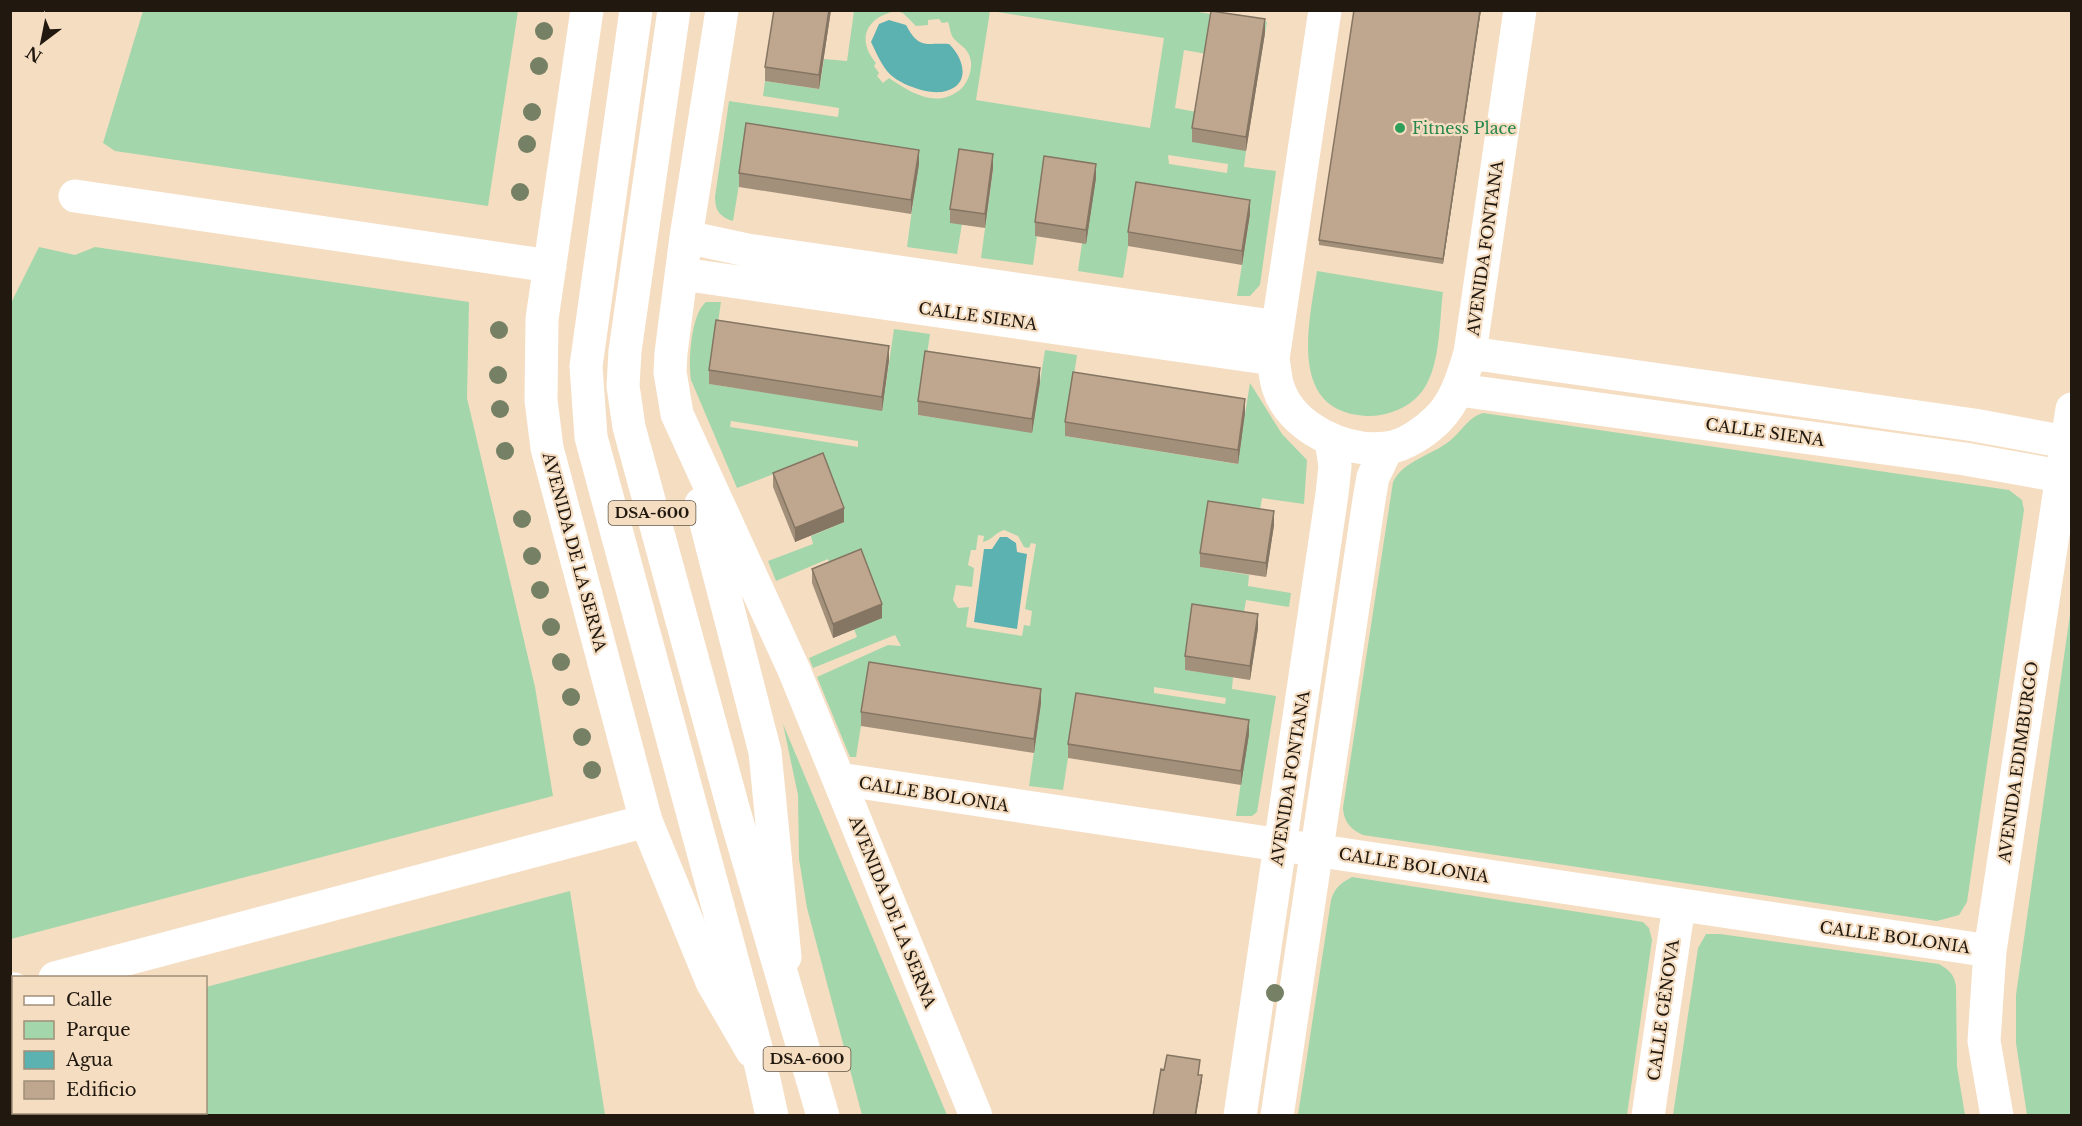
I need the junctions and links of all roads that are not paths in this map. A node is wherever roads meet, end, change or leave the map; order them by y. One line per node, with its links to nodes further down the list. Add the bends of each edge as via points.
1 (587, 10): 9 (street, AVENIDA DE LA SERNA)
2 (636, 10): 29 (street, AVENIDA DE LA SERNA / DSA-600, via 586,366 591,437)
3 (674, 10): 28 (street, AVENIDA DE LA SERNA / DSA-600, via 623,386 629,427)
4 (722, 10): 8 (street, AVENIDA DE LA SERNA)
5 (1325, 10): 11 (street, AVENIDA FONTANA)
6 (1520, 10): 12 (street, AVENIDA FONTANA)
7 (75, 196): 9 (street)
8 (686, 237): 10 (street, AVENIDA DE LA SERNA); 11 (street, CALLE SIENA, via 747,250)
9 (550, 266): 22 (street, AVENIDA DE LA SERNA, via 541,347 541,400 547,448)
10 (682, 274): 13 (street, CALLE SIENA); 16 (street, AVENIDA DE LA SERNA, via 670,372)
11 (1277, 327): 13 (street, AVENIDA FONTANA)
12 (1470, 353): 14 (street, AVENIDA FONTANA); 18 (street)
13 (1273, 359): 17 (street, AVENIDA FONTANA, via 1278,388 1292,412)
14 (1459, 390): 19 (street, AVENIDA FONTANA, via 1439,418 1413,438); 20 (street, CALLE SIENA, via 1965,459)
15 (2072, 409): 18 (street, AVENIDA EDIMBURGO)
16 (677, 414): 21 (street, AVENIDA DE LA SERNA, via 794,670); 28 (street, AVENIDA DE LA SERNA, via 765,752)
17 (1331, 441): 19 (street, AVENIDA FONTANA); 23 (street, AVENIDA FONTANA, via 1335,466 1332,494)
18 (2069, 442): 20 (street, AVENIDA EDIMBURGO)
19 (1387, 448): 24 (street, via 1373,477 1368,500)
20 (2067, 477): 26 (street, AVENIDA EDIMBURGO)
21 (839, 779): 23 (street, CALLE BOLONIA); 32 (street, AVENIDA DE LA SERNA)
22 (646, 821): 27 (street); 29 (street, AVENIDA DE LA SERNA, via 712,982)
23 (1279, 845): 24 (street, CALLE BOLONIA); 33 (street, AVENIDA FONTANA)
24 (1318, 850): 25 (street, CALLE BOLONIA); 34 (street)
25 (1679, 905): 26 (street, CALLE BOLONIA); 35 (street, CALLE GÉNOVA)
26 (1990, 951): 36 (street, AVENIDA EDIMBURGO, via 1984,1041)
27 (63, 976)
28 (790, 1003): 31 (street, AVENIDA DE LA SERNA / DSA-600)
29 (761, 1066): 30 (street, AVENIDA DE LA SERNA / DSA-600)
30 (772, 1116)
31 (823, 1116)
32 (976, 1116)
33 (1240, 1116)
34 (1277, 1116)
35 (1648, 1116)
36 (1997, 1116)

